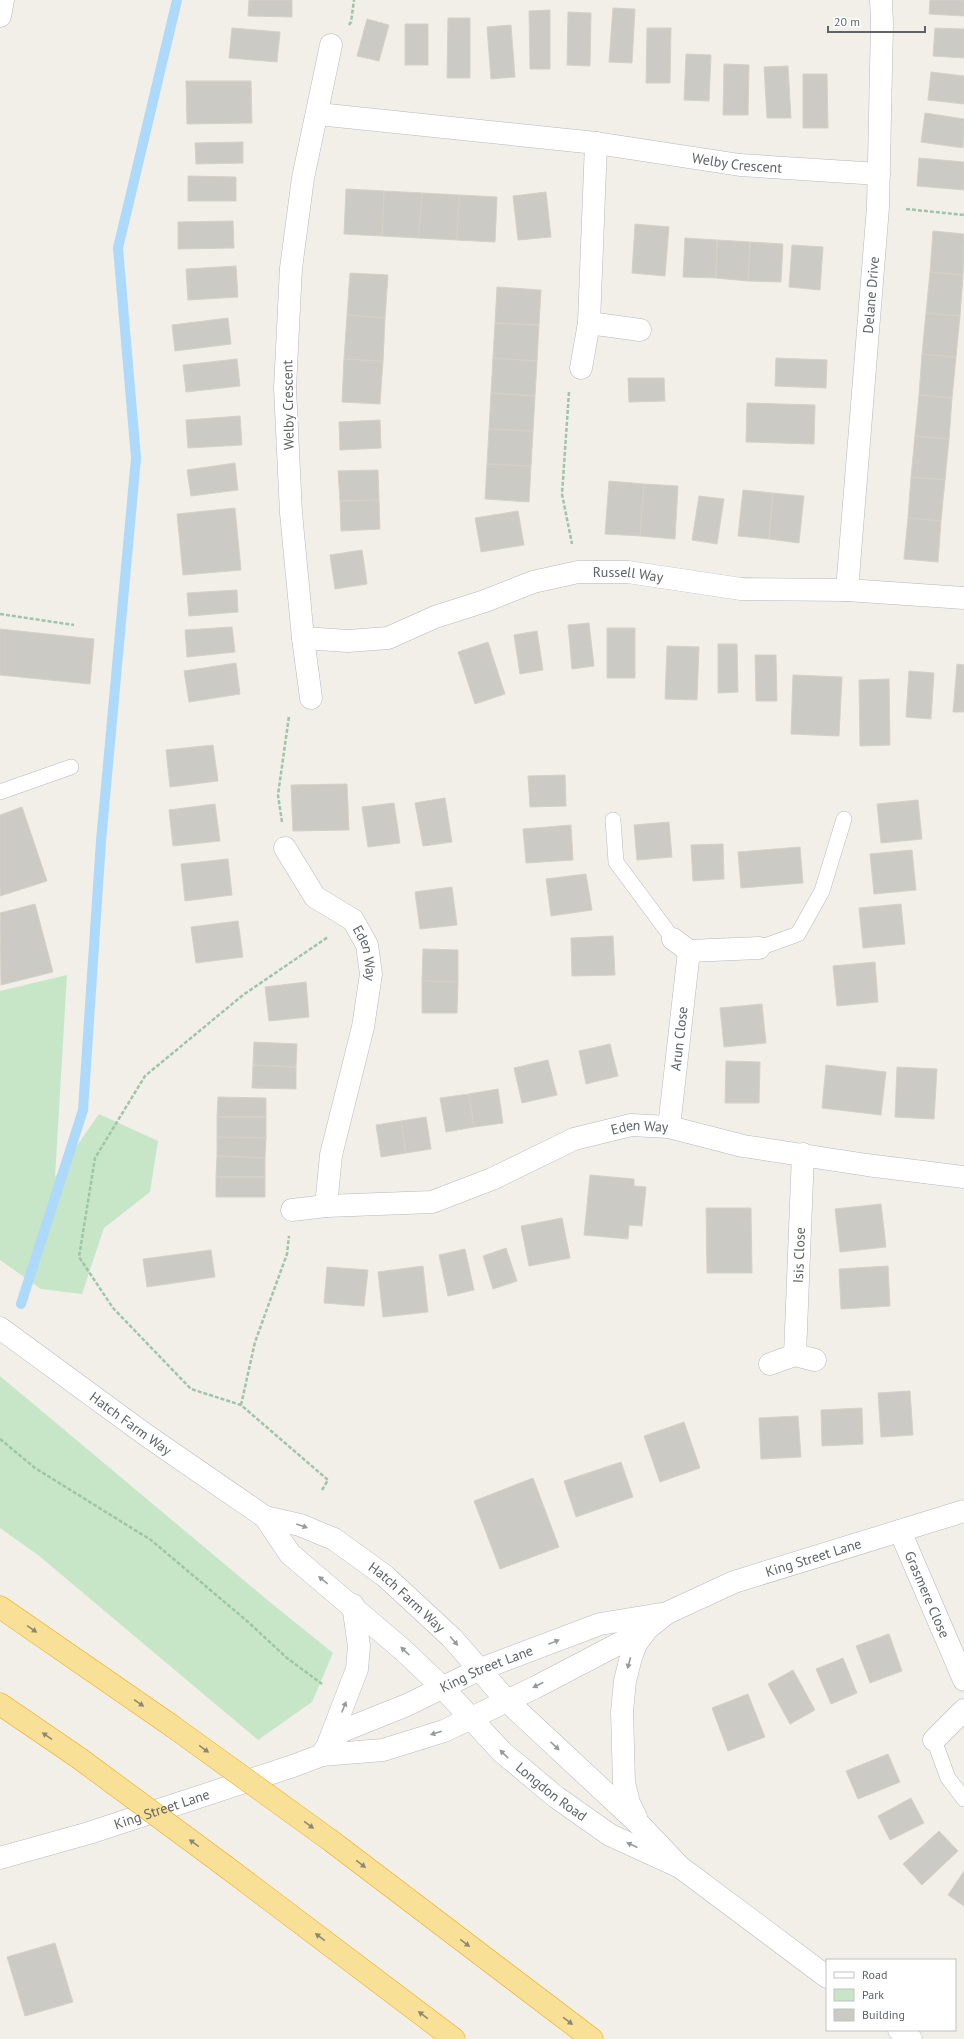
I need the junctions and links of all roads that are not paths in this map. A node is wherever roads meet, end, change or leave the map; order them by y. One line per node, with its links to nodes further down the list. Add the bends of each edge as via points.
1 (3, 0): 3 (street)
2 (881, 0): 7 (street, Delane Drive)
3 (0, 16)
4 (331, 45): 5 (street, Welby Crescent)
5 (318, 114): 6 (street, Welby Crescent); 13 (street, Welby Crescent, via 303,178 291,268 285,388)
6 (596, 143): 7 (street, Welby Crescent, via 740,165); 8 (street)
7 (879, 174): 11 (street, Delane Drive)
8 (589, 323): 9 (street); 10 (street)
9 (640, 330)
10 (581, 368)
11 (847, 590): 12 (street, Russell Way); 13 (street, Russell Way, via 741,589 628,572 578,572 533,582 435,617 388,638 348,641)
12 (964, 598)
13 (303, 638): 14 (street, Welby Crescent)
14 (311, 698)
15 (70, 767): 16 (lane)
16 (0, 792)
17 (844, 819): 21 (lane, via 822,891 798,934)
18 (613, 820): 20 (lane, via 616,862)
19 (285, 848): 25 (street, Eden Way, via 315,897 353,920 367,944 371,974 363,1027 331,1155)
20 (681, 945): 21 (street); 22 (street, Arun Close)
21 (759, 948)
22 (669, 1127): 23 (street, Eden Way, via 743,1146); 25 (street, Eden Way, via 631,1125 574,1139 492,1179 432,1202)
23 (803, 1154): 24 (street, Eden Way); 28 (street, Isis Close, via 805,1358)
24 (964, 1177)
25 (326, 1206): 26 (street, Eden Way)
26 (292, 1210)
27 (0, 1328): 30 (street, Hatch Farm Way, via 146,1435)
28 (770, 1364)
29 (964, 1511): 31 (street, King Street Lane)
30 (264, 1517): 32 (street, Hatch Farm Way, one-way to 30, via 290,1554); 36 (street, Hatch Farm Way, one-way to 36, via 300,1525 334,1539 360,1556 441,1628)
31 (900, 1531): 34 (street, King Street Lane, via 734,1582); 37 (street, Grasmere Close)
32 (353, 1605): 38 (street, Hatch Farm Way, one-way to 32); 44 (street, one-way to 32, via 358,1669 359,1646)
33 (0, 1607): 52 (highway, one-way to 52, bridge, via 330,1840)
34 (667, 1613): 35 (street, King Street Lane); 36 (street, King Street Lane, one-way to 34, via 600,1624)
35 (647, 1628): 39 (street, King Street Lane, one-way to 39, via 536,1687); 46 (street, one-way to 46, via 636,1644 629,1663 625,1681 622,1727 624,1782 629,1802)
36 (478, 1670): 38 (street, King Street Lane); 39 (street, Hatch Farm Way)
37 (964, 1680)
38 (443, 1688): 42 (street, Longdon Road); 44 (street, King Street Lane, via 342,1731)
39 (506, 1700): 42 (street, King Street Lane); 46 (street, Longdon Road, one-way to 46)
40 (0, 1704): 51 (highway, one-way to 40, bridge, via 79,1758)
41 (964, 1710): 43 (street)
42 (472, 1718): 44 (street, King Street Lane, one-way to 44, via 444,1731 383,1750); 48 (street, Longdon Road, one-way to 42, via 610,1835 556,1797 502,1752)
43 (934, 1740): 45 (lane, via 948,1778)
44 (325, 1749): 47 (street, King Street Lane, via 293,1766 89,1833)
45 (964, 1799)
46 (640, 1824): 48 (street, Longdon Road)
47 (0, 1858)
48 (680, 1867): 49 (street, Longdon Road)
49 (826, 1976)
50 (900, 2031): 53 (street)
51 (454, 2039)
52 (592, 2039)
53 (911, 2039)

